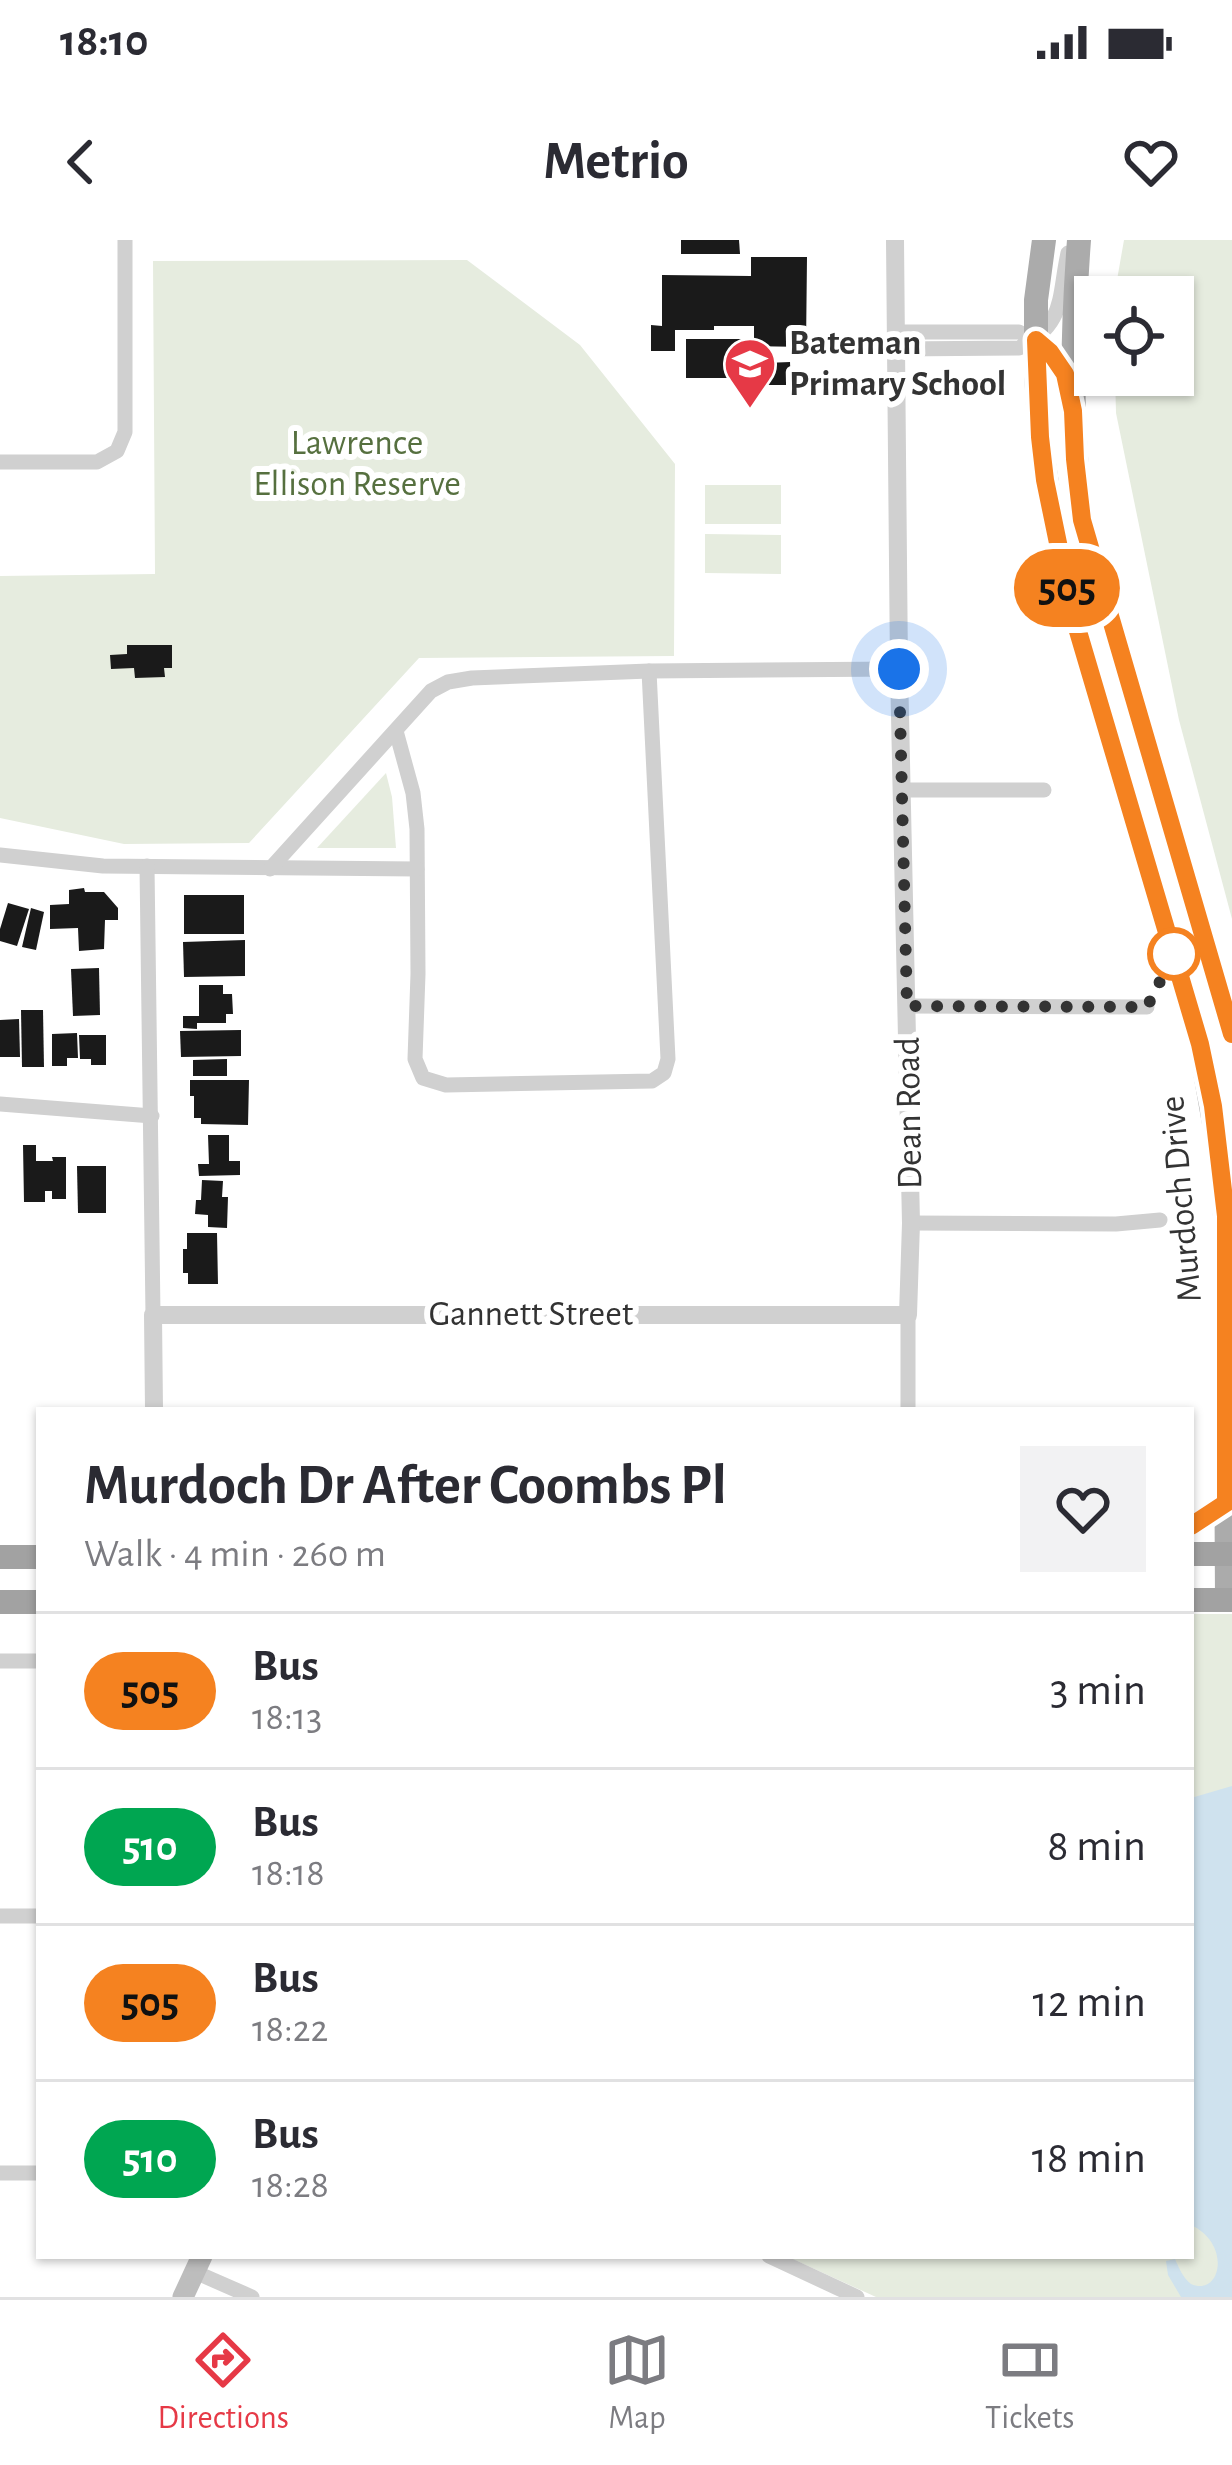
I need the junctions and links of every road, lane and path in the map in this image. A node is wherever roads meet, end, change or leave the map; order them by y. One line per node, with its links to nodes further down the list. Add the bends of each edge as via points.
1 (124, 240): 8 (street, via 125,431 117,452 98,462)
2 (896, 240): 5 (street, Dean Road)
3 (1044, 240): 6 (main road, Murdoch Drive)
4 (1076, 240): 6 (street, via 1060,308); 7 (main road)
5 (897, 340): 6 (street, via 1019,348); 9 (street, Dean Road)
6 (1036, 340): 7 (street, via 1065,374); 29 (main road, Murdoch Drive, via 1045,480 1072,611 1213,1106 1226,1216)
7 (1073, 411): 20 (main road, via 1082,520)
8 (0, 462)
9 (899, 669): 10 (street); 12 (street, Dean Road)
10 (649, 671): 11 (street, via 448,682); 17 (street, via 664,1072 652,1081 446,1085 423,1078 415,1059)
11 (396, 731): 16 (street); 17 (street, via 413,793)
12 (902, 790): 13 (street); 18 (street, Dean Road)
13 (1044, 790)
14 (0, 855): 15 (street)
15 (147, 866): 16 (street); 22 (street)
16 (270, 869): 17 (street)
17 (417, 869)
18 (907, 1006): 19 (street); 24 (street, Dean Road)
19 (1147, 1007)
20 (1232, 1033)
21 (0, 1104): 22 (street)
22 (152, 1115): 25 (street)
23 (1160, 1220): 24 (street)
24 (911, 1223): 26 (street, Dean Road)
25 (153, 1315): 26 (street, Gannett Street); 27 (street)
26 (908, 1315): 28 (street, Dean Road)
27 (154, 1407)
28 (908, 1407)
29 (1226, 1503): 30 (highway); 32 (main road, Murdoch Drive)
30 (1194, 1524)
31 (1194, 1554): 32 (highway)
32 (1229, 1554): 36 (main road, Murdoch Drive)
33 (0, 1557): 34 (highway)
34 (36, 1557)
35 (1194, 1600): 36 (highway)
36 (1230, 1600)
37 (0, 1602): 38 (highway)
38 (36, 1602)
39 (0, 1661): 40 (street)
40 (36, 1661)
41 (0, 1916): 42 (street)
42 (36, 1916)
43 (0, 2173): 44 (street)
44 (36, 2173)
45 (775, 2259): 49 (street)
46 (200, 2276): 47 (main road); 48 (street)
47 (183, 2297)
48 (252, 2297)
49 (857, 2297)

